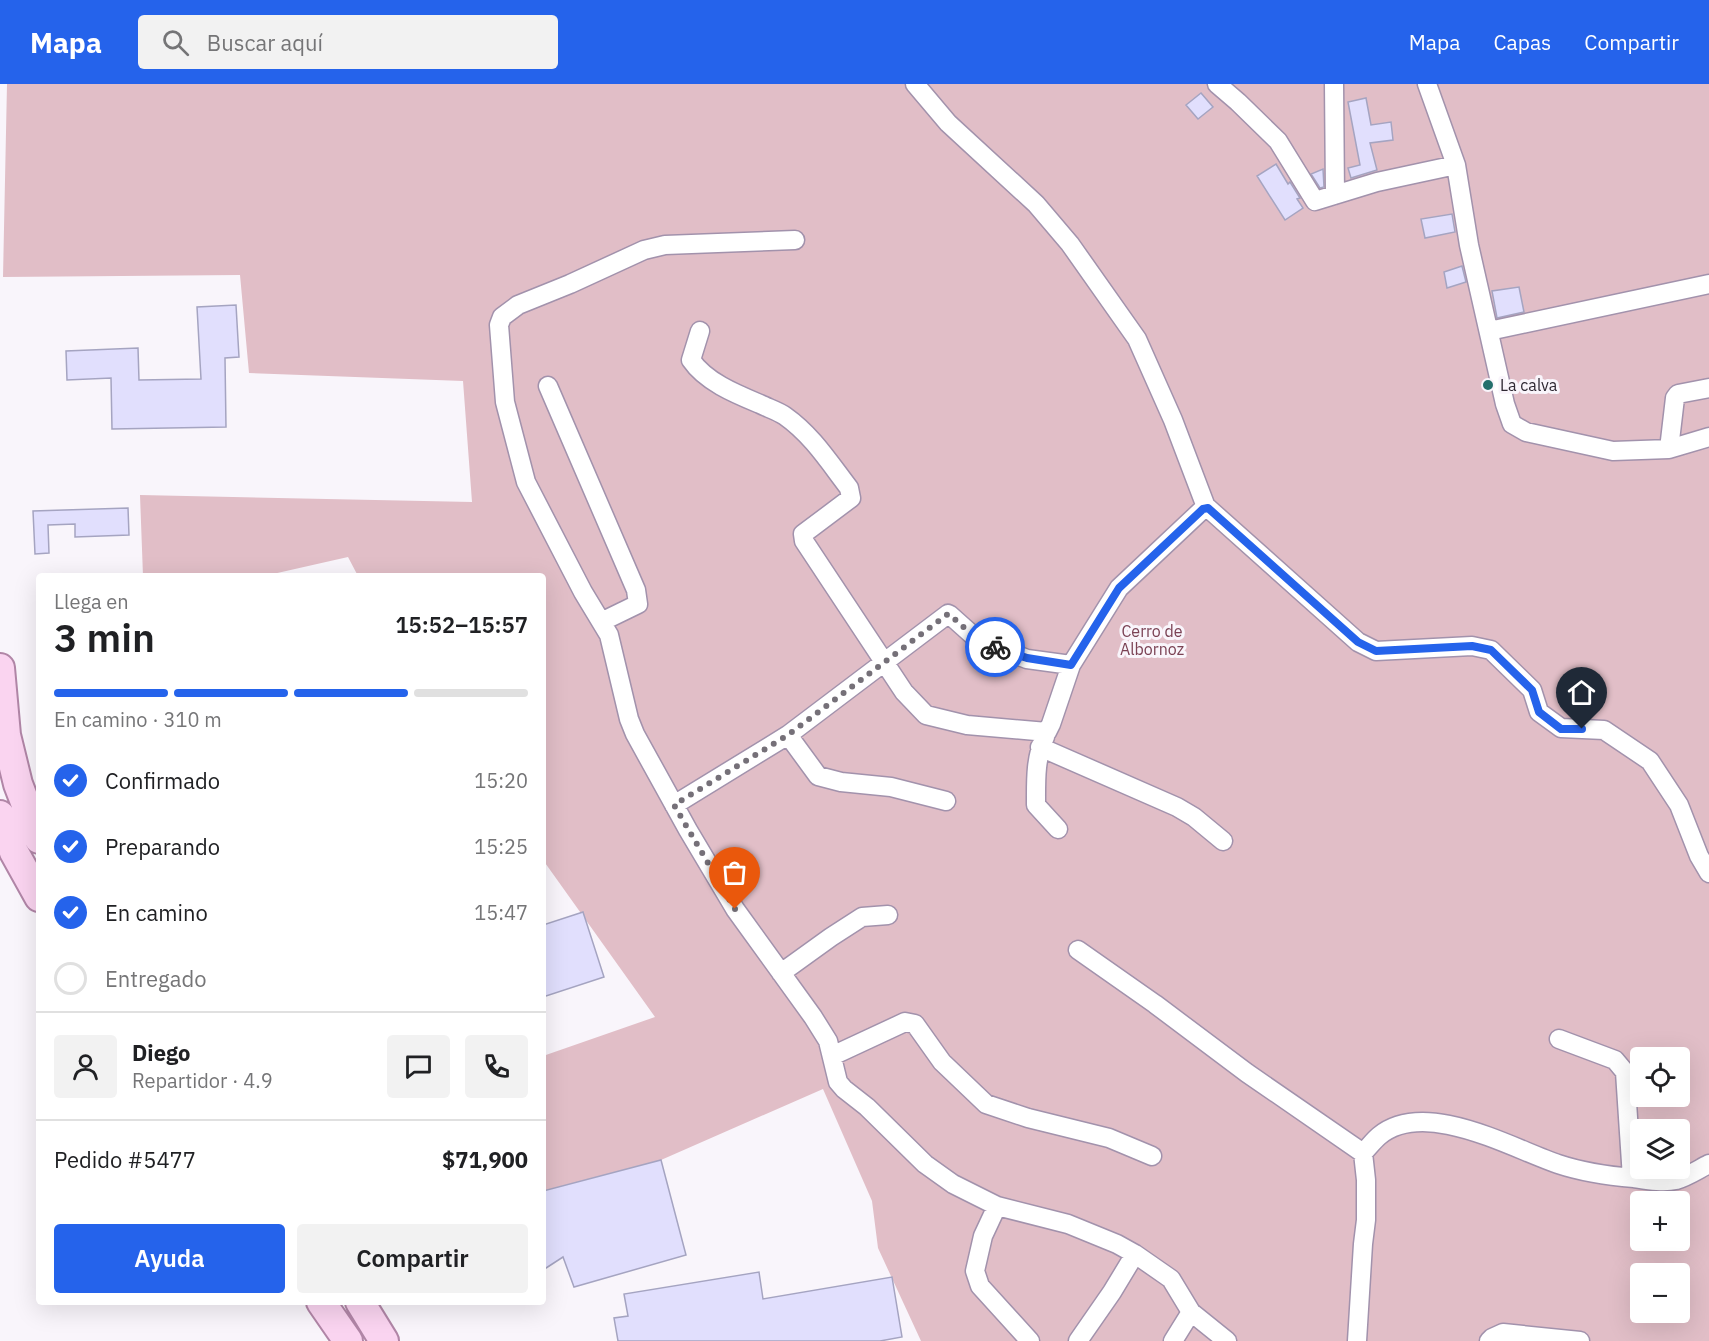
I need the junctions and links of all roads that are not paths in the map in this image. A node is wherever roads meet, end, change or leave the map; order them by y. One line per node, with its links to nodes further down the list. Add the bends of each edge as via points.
1 (915, 84): 15 (street, via 948,123 1036,204 1070,244 1137,339)
2 (1217, 84): 6 (street, via 1278,141 1312,200)
3 (1334, 84): 6 (street)
4 (1427, 84): 5 (street)
5 (1455, 165): 6 (street); 10 (street, via 1468,245)
6 (1335, 195)
7 (795, 240): 16 (street, via 665,245 644,250 518,305 501,318 505,402 526,482)
8 (1707, 290): 10 (street)
9 (700, 331): 17 (street, via 691,360 697,369 719,385 783,414 810,437 849,488 850,498 803,534 804,541)
10 (1489, 331): 14 (street, via 1512,424 1526,432 1613,451)
11 (548, 386): 16 (street, via 636,591 638,604)
12 (1709, 388): 14 (street, via 1675,398)
13 (1709, 437): 14 (street)
14 (1669, 449)
15 (1206, 507): 18 (street, via 1119,588); 28 (street, via 1358,642 1376,651 1472,646 1491,650 1532,690 1539,712 1561,729 1604,730 1650,761 1679,805)
16 (601, 622): 23 (street, via 609,635 629,719)
17 (884, 662): 18 (street, via 948,614 978,640 1027,658); 20 (street); 21 (street, via 926,715)
18 (1071, 665): 21 (street)
19 (0, 668): 26 (main road, via 6,735 18,784)
20 (788, 735): 22 (street, via 818,776 891,787); 23 (street)
21 (1044, 740): 25 (street, via 1036,779 1036,805); 27 (street, via 1177,807)
22 (946, 801)
23 (674, 805): 32 (street, via 735,909)
24 (0, 816): 29 (main road)
25 (1058, 829)
26 (36, 831)
27 (1222, 841)
28 (1709, 873)
29 (36, 891)
30 (888, 915): 32 (street, via 862,917)
31 (1078, 950): 36 (street)
32 (781, 973): 34 (street, via 828,1041)
33 (1559, 1039): 35 (street, via 1615,1060 1625,1072)
34 (832, 1056): 37 (street, via 905,1022 915,1024 942,1062 986,1104 1109,1138); 43 (street, via 838,1082 926,1164 953,1184)
35 (1630, 1148)
36 (1363, 1153): 40 (street, via 1380,1135 1402,1125 1436,1123 1476,1132 1559,1165); 54 (street, via 1366,1220)
37 (1152, 1156)
38 (1709, 1164): 39 (street)
39 (1690, 1173)
40 (1630, 1178)
41 (1644, 1179): 42 (street)
42 (1678, 1179)
43 (997, 1206): 44 (street, via 1068,1224); 50 (street, via 983,1236 975,1271 980,1286)
44 (1135, 1254): 47 (street, via 1172,1279); 51 (street)
45 (323, 1305): 48 (main road)
46 (362, 1305): 49 (main road)
47 (1191, 1312): 52 (street); 53 (street)
48 (348, 1341)
49 (384, 1341)
50 (1030, 1341)
51 (1078, 1341)
52 (1173, 1341)
53 (1227, 1341)
54 (1357, 1341)
55 (1489, 1341): 56 (street, via 1503,1333)
56 (1580, 1341)

